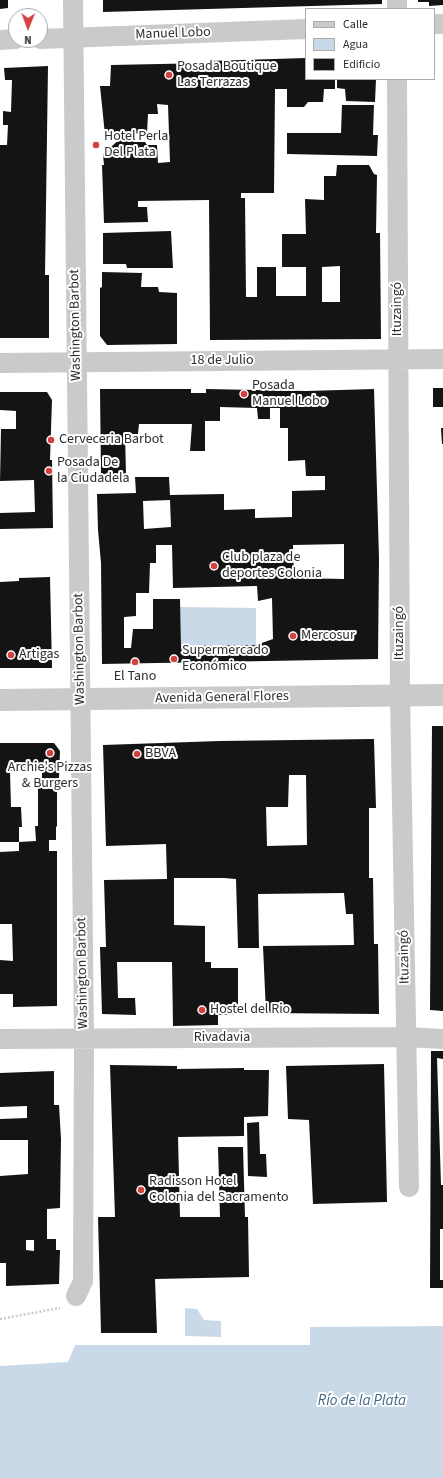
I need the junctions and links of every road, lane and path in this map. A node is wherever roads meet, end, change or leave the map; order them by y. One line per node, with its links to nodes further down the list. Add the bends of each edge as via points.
1 (73, 0): 3 (street, Washington Barbot)
2 (305, 29): 3 (street, Manuel Lobo)
3 (74, 38): 4 (street, Manuel Lobo); 8 (street, Washington Barbot)
4 (48, 39)
5 (397, 80): 7 (street, Ituzaingó)
6 (443, 359): 7 (street, 18 de Julio)
7 (398, 360): 8 (street, 18 de Julio); 11 (street, Ituzaingó)
8 (77, 362): 9 (street, 18 de Julio); 12 (street, Washington Barbot)
9 (0, 363)
10 (443, 695): 11 (street, Avenida General Flores)
11 (400, 696): 12 (street, Avenida General Flores); 14 (street, Ituzaingó)
12 (80, 699): 13 (street, Avenida General Flores); 17 (street, Washington Barbot)
13 (0, 700)
14 (406, 1037): 15 (street, Rivadavia); 17 (street, Rivadavia); 18 (street, Ituzaingó)
15 (443, 1038)
16 (0, 1039): 17 (street, Rivadavia)
17 (84, 1039): 19 (street, Washington Barbot, via 82,1281)
18 (409, 1187)
19 (76, 1296): 20 (path, via 65,1307)
20 (0, 1320)

